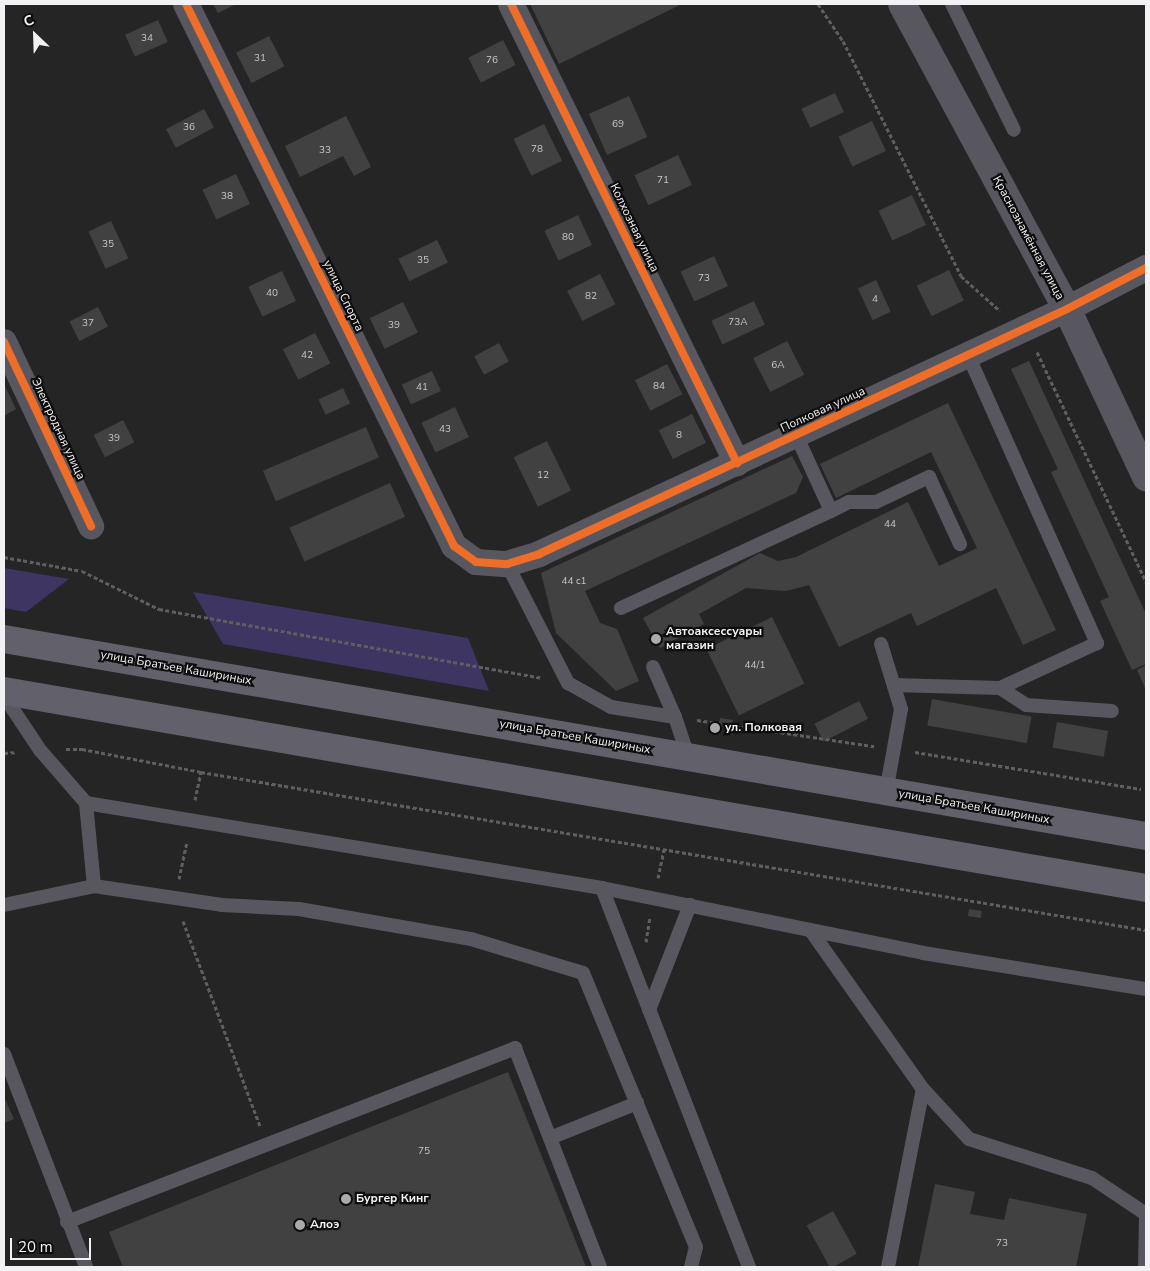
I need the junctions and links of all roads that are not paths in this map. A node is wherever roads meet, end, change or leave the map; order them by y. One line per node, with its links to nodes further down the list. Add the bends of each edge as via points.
1 (186, 4): 16 (street, улица Спорта, via 454,546 476,562)
2 (511, 4): 11 (street, Колхозная улица)
3 (902, 4): 7 (street, Краснознамённая улица)
4 (952, 4): 5 (lane)
5 (1014, 130)
6 (1146, 268): 7 (street, Полковая улица)
7 (1066, 309): 9 (street, Полковая улица); 12 (street, Краснознамённая улица)
8 (4, 342): 14 (street, Электродная улица)
9 (968, 355): 10 (street, Полковая улица); 22 (lane, via 1097,642)
10 (796, 435): 11 (street, Полковая улица); 13 (lane)
11 (737, 463): 16 (street, Полковая улица, via 538,554)
12 (1146, 477)
13 (831, 511): 15 (lane, via 849,502 876,502 929,477); 17 (lane)
14 (91, 526)
15 (960, 544)
16 (507, 564): 26 (lane, via 568,682 611,707)
17 (621, 608)
18 (4, 638): 27 (main road, улица Братьев Кашириных)
19 (881, 644): 21 (lane)
20 (653, 668): 26 (lane)
21 (894, 686): 22 (lane); 28 (lane, via 901,709)
22 (1000, 688): 25 (lane, via 1026,705)
23 (4, 691): 33 (main road)
24 (4, 696): 29 (lane, via 40,750)
25 (1112, 711)
26 (675, 717): 27 (lane)
27 (688, 756): 28 (main road, улица Братьев Кашириных)
28 (886, 792): 30 (main road, улица Братьев Кашириных)
29 (86, 803): 31 (lane); 32 (lane)
30 (1146, 836)
31 (94, 886): 34 (lane); 41 (lane, via 222,905 299,909 462,937 583,972)
32 (602, 888): 35 (lane); 38 (lane)
33 (1146, 888)
34 (4, 905)
35 (690, 905): 36 (lane); 38 (lane)
36 (811, 931): 37 (lane, via 923,954); 40 (lane)
37 (1146, 989)
38 (649, 1010): 48 (lane)
39 (4, 1054): 44 (lane)
40 (923, 1090): 43 (lane, via 969,1139 1092,1178); 49 (lane)
41 (637, 1103): 42 (lane); 47 (lane, via 696,1247)
42 (550, 1138): 44 (lane, via 515,1048); 46 (lane)
43 (1146, 1214): 50 (lane)
44 (67, 1222): 45 (lane)
45 (86, 1267)
46 (600, 1267)
47 (691, 1267)
48 (749, 1267)
49 (888, 1267)
50 (1145, 1267)

